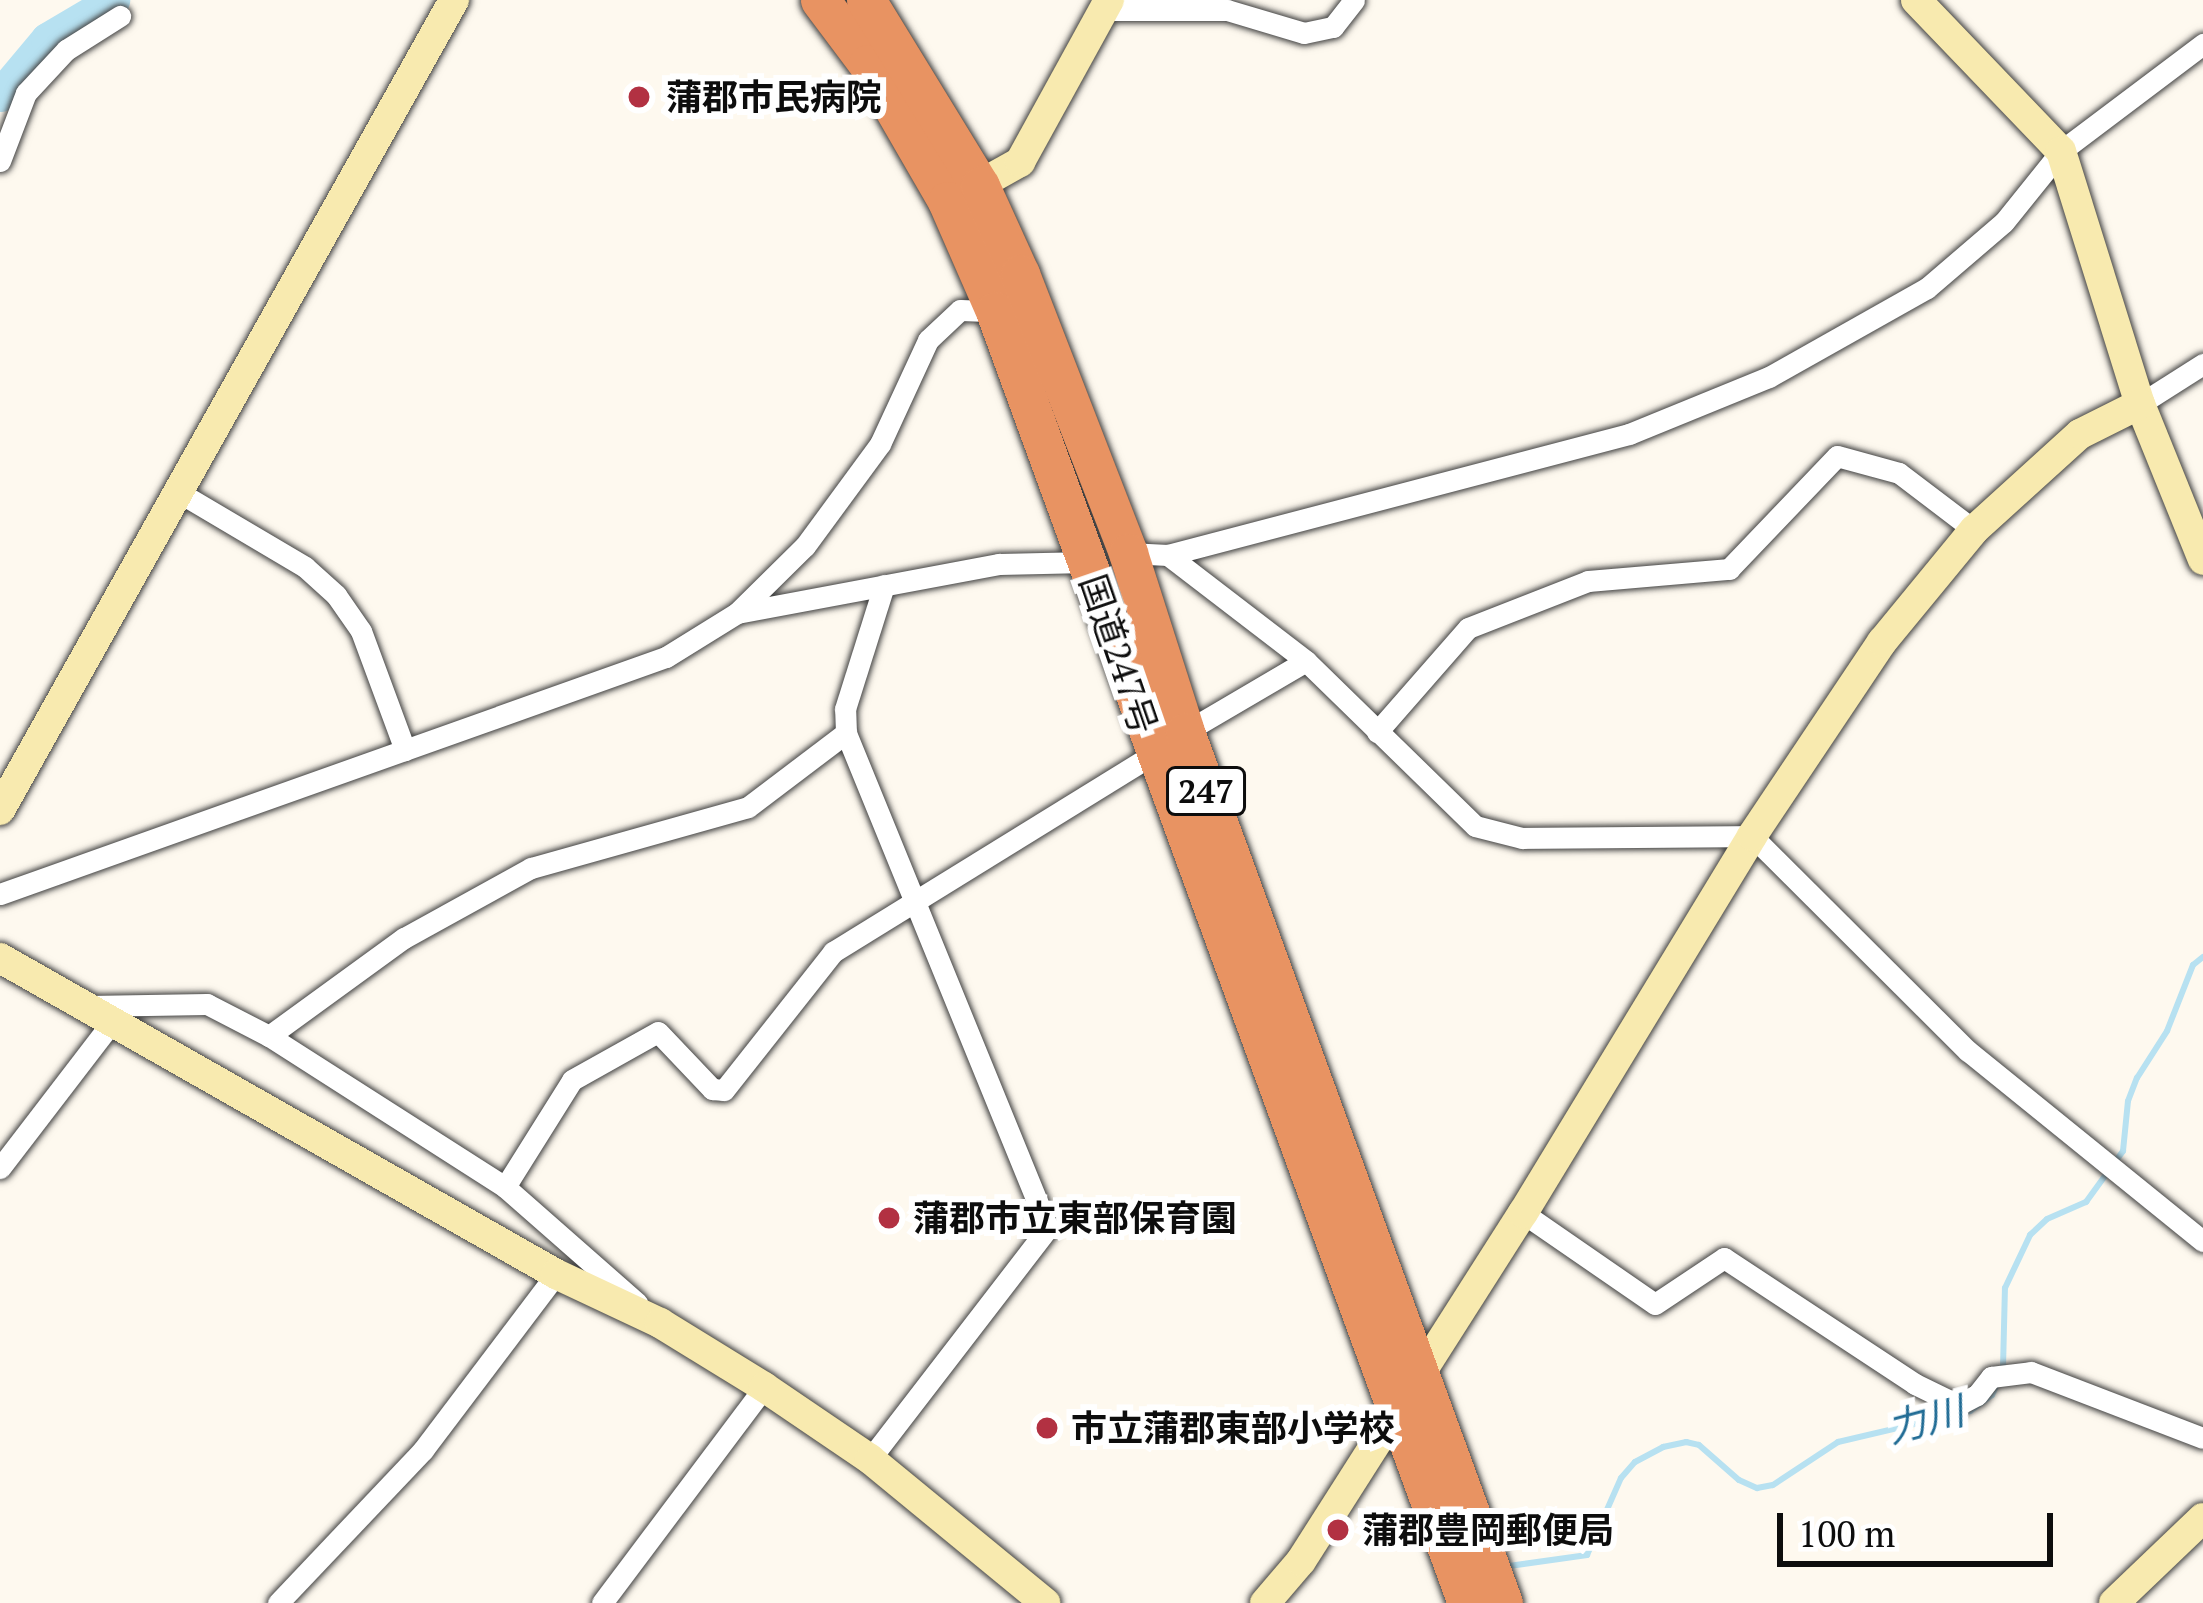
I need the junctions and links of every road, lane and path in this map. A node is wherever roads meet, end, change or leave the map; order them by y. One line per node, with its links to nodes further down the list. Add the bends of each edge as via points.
1 (454, 0): 15 (street)
2 (820, 0): 11 (highway, 国道247号 / 247)
3 (866, 0): 11 (highway, 国道247号 / 247)
4 (1354, 0): 6 (street, via 1333,27 1304,33 1227,10)
5 (1916, 0): 9 (street)
6 (1106, 5): 11 (street, via 1020,162)
7 (120, 16): 10 (street, via 66,50 26,92)
8 (2203, 44): 9 (street)
9 (2061, 151): 14 (street); 18 (street, via 2004,221 1927,288 1769,377 1629,434)
10 (0, 161)
11 (964, 194): 12 (highway, 国道247号 / 247); 17 (highway, 国道247号 / 247, via 1020,274)
12 (995, 311): 20 (highway, 国道247号 / 247); 22 (street, via 960,310 928,340 880,444 805,546)
13 (2203, 364): 14 (street)
14 (2140, 404): 16 (street, via 2080,434); 19 (street)
15 (175, 490): 27 (street, via 305,567 336,595 361,631); 28 (street)
16 (1974, 530): 24 (street, via 1899,473 1837,455 1729,569 1588,581 1468,628); 29 (street, via 1882,642)
17 (1128, 553): 18 (street); 26 (highway, 国道247号 / 247)
18 (1168, 555): 23 (street)
19 (2203, 560)
20 (1087, 562): 21 (street, via 999,563); 26 (highway, 国道247号 / 247)
21 (884, 585): 22 (street); 25 (street, via 844,709)
22 (736, 613): 27 (street, via 666,657)
23 (1306, 661): 24 (street); 26 (street)
24 (1377, 732): 29 (street, via 1475,826 1522,838)
25 (846, 734): 31 (street); 34 (street, via 748,807 531,868 404,938)
26 (1169, 743): 31 (street); 41 (highway, 国道247号 / 247); 43 (highway, 国道247号 / 247)
27 (404, 750): 30 (street)
28 (0, 810)
29 (1752, 836): 37 (street); 38 (street, via 1968,1051)
30 (0, 894)
31 (911, 899): 36 (street, via 833,952 724,1090 712,1089 658,1032 572,1080); 45 (street, via 1048,1228)
32 (0, 958): 33 (street)
33 (100, 1014): 34 (street, via 207,1004); 35 (street); 39 (street)
34 (269, 1036): 36 (street)
35 (0, 1168)
36 (506, 1187): 40 (street)
37 (1522, 1213): 41 (street); 44 (street, via 1655,1304 1724,1258 1958,1405 2002,1376 2031,1372)
38 (2203, 1241)
39 (556, 1274): 40 (street); 47 (street, via 423,1450)
40 (660, 1323): 42 (street)
41 (1420, 1374): 43 (street); 52 (highway, 国道247号 / 247)
42 (764, 1387): 45 (street); 48 (street)
43 (1395, 1406): 50 (street, via 1301,1561); 51 (highway, 国道247号 / 247)
44 (2203, 1438)
45 (870, 1459): 49 (street)
46 (2203, 1518): 53 (street)
47 (278, 1603)
48 (602, 1603)
49 (1045, 1603)
50 (1265, 1603)
51 (1467, 1603)
52 (1503, 1603)
53 (2114, 1603)

